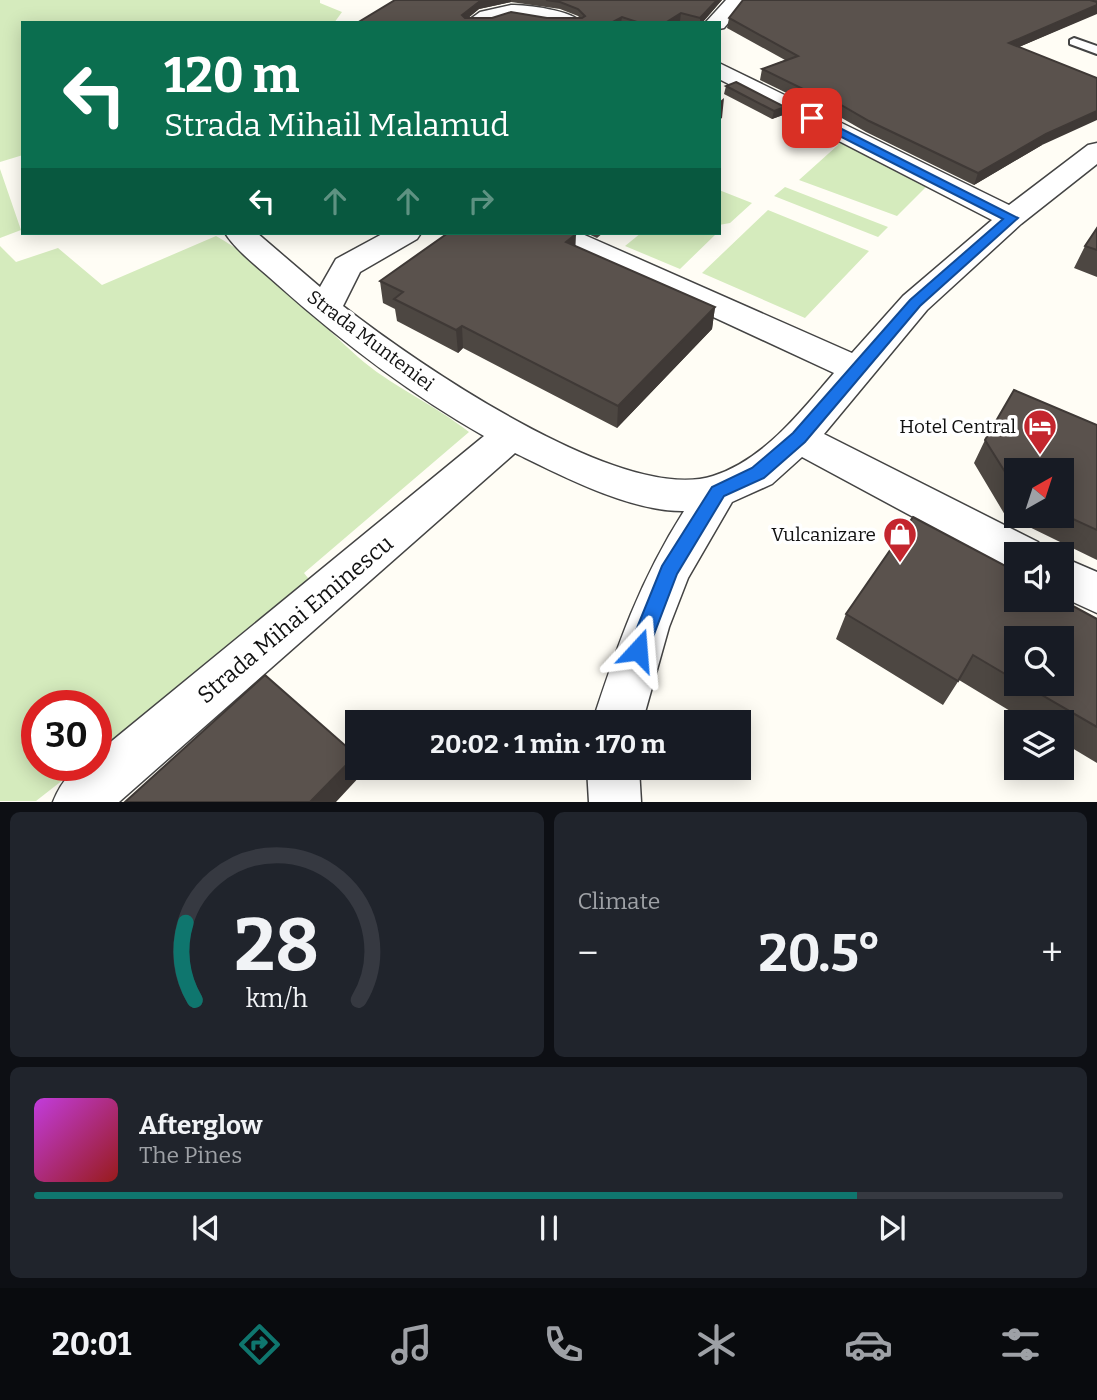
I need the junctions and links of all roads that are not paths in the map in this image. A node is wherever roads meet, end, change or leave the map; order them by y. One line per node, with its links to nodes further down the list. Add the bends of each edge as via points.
1 (738, 0): 4 (street)
2 (481, 21): 3 (street, via 507,10)
3 (563, 21)
4 (718, 21)
5 (1074, 42): 6 (lane)
6 (1097, 50)
7 (721, 71): 9 (street)
8 (1097, 151): 9 (street, Strada Munteniei)
9 (1011, 218): 14 (street, Strada Munteniei, via 915,303)
10 (242, 235): 13 (street, Strada Munteniei)
11 (402, 235): 13 (street, via 347,266)
12 (560, 235): 14 (street)
13 (326, 307): 15 (street, Strada Munteniei, via 407,370)
14 (858, 370): 16 (street, Strada Munteniei)
15 (511, 435): 17 (street, Strada Munteniei, via 628,484 673,495); 23 (street, Strada Mihai Eminescu)
16 (799, 438): 17 (street, Strada Munteniei, via 758,473); 18 (street)
17 (718, 491): 21 (street, via 669,572 646,627)
18 (1004, 545)
19 (1074, 582): 20 (street)
20 (1097, 594)
21 (621, 710)
22 (614, 780): 24 (street)
23 (79, 802)
24 (615, 802)

